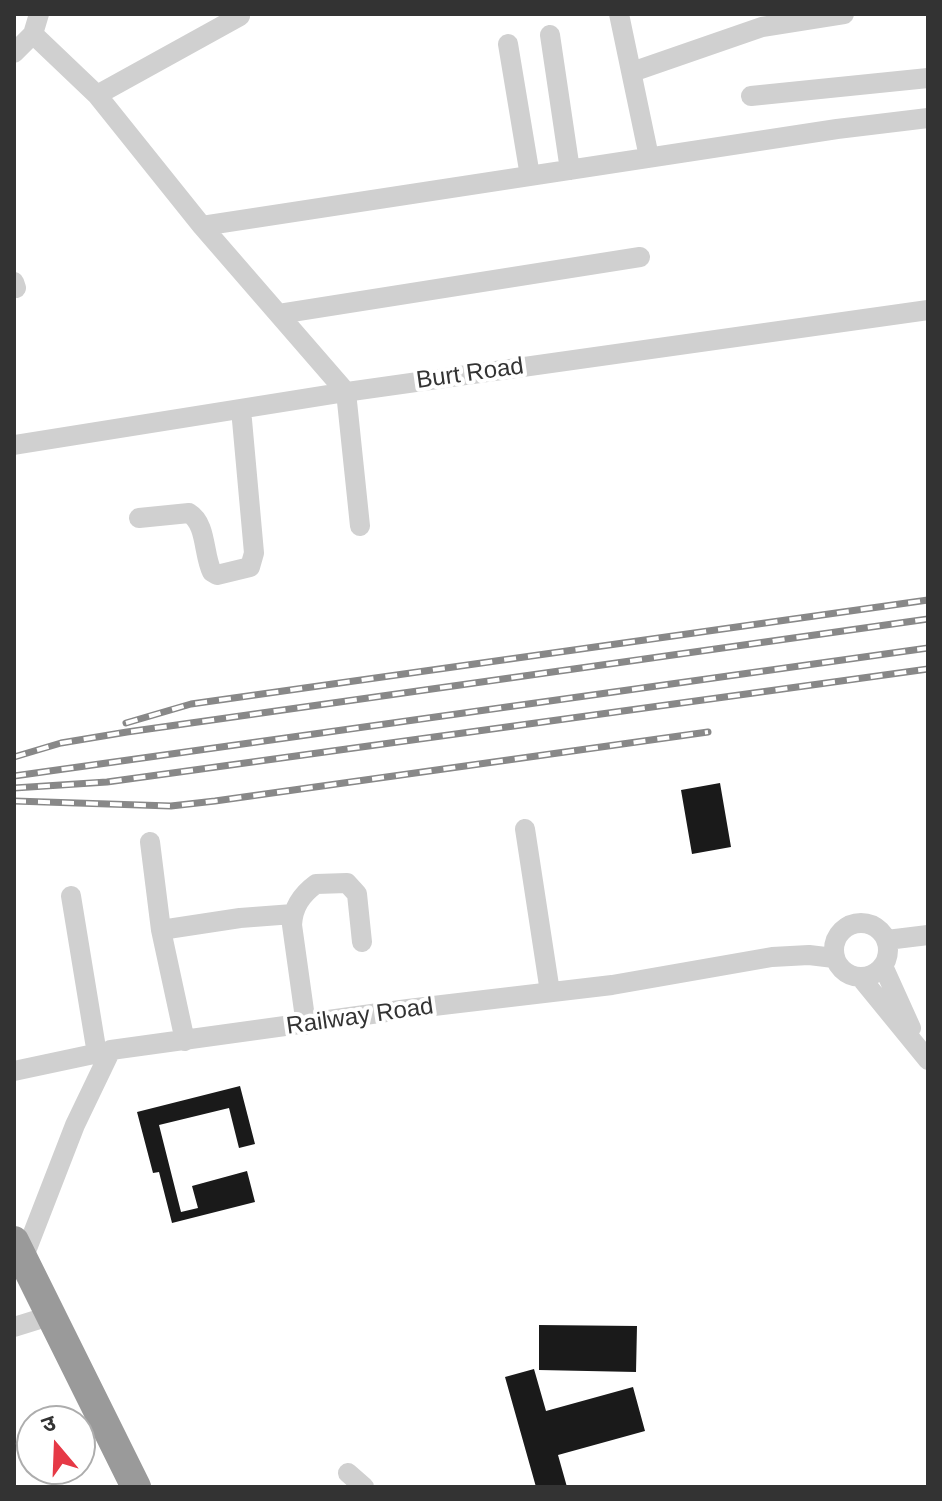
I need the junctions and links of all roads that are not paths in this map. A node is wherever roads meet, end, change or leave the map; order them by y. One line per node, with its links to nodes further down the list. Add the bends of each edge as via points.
1 (619, 14): 8 (street)
2 (844, 14): 8 (street, via 762,27)
3 (240, 16): 10 (street)
4 (36, 24): 7 (street); 10 (street)
5 (550, 35): 14 (street)
6 (508, 44): 15 (street)
7 (14, 53)
8 (632, 72): 13 (street)
9 (928, 78): 11 (street)
10 (97, 95): 16 (street)
11 (751, 96)
12 (928, 118): 13 (street)
13 (649, 157): 14 (street)
14 (570, 170): 15 (street)
15 (530, 176): 16 (street)
16 (202, 226): 19 (street)
17 (640, 257): 19 (street)
18 (928, 310): 20 (street, Burt Road)
19 (279, 314): 20 (street)
20 (346, 392): 21 (street, Burt Road); 24 (street)
21 (241, 409): 22 (street, Burt Road); 23 (street, via 254,553 250,567 212,572 199,524 189,513)
22 (14, 445)
23 (139, 518)
24 (360, 526)
25 (525, 829): 36 (street)
26 (150, 842): 29 (street)
27 (71, 896): 39 (street)
28 (293, 914): 29 (street); 32 (street, via 316,884 347,883 357,894); 37 (street)
29 (161, 930): 38 (street)
30 (928, 935): 31 (street)
31 (887, 940): 33 (street, via 866,923 850,924 839,933); 34 (street)
32 (362, 942)
33 (834, 958): 35 (street, via 844,972); 36 (street, Railway Road, via 772,957)
34 (883, 966): 35 (street); 40 (street)
35 (861, 978): 40 (street)
36 (550, 992): 37 (street, Railway Road)
37 (306, 1025): 38 (street, Railway Road)
38 (185, 1041): 39 (street, Railway Road)
39 (104, 1052): 41 (street, Railway Road); 42 (street)
40 (925, 1056)
41 (14, 1071)
42 (16, 1247): 43 (highway)
43 (32, 1312): 45 (highway); 46 (highway)
44 (348, 1473): 47 (street)
45 (116, 1487)
46 (136, 1487)
47 (364, 1487)

